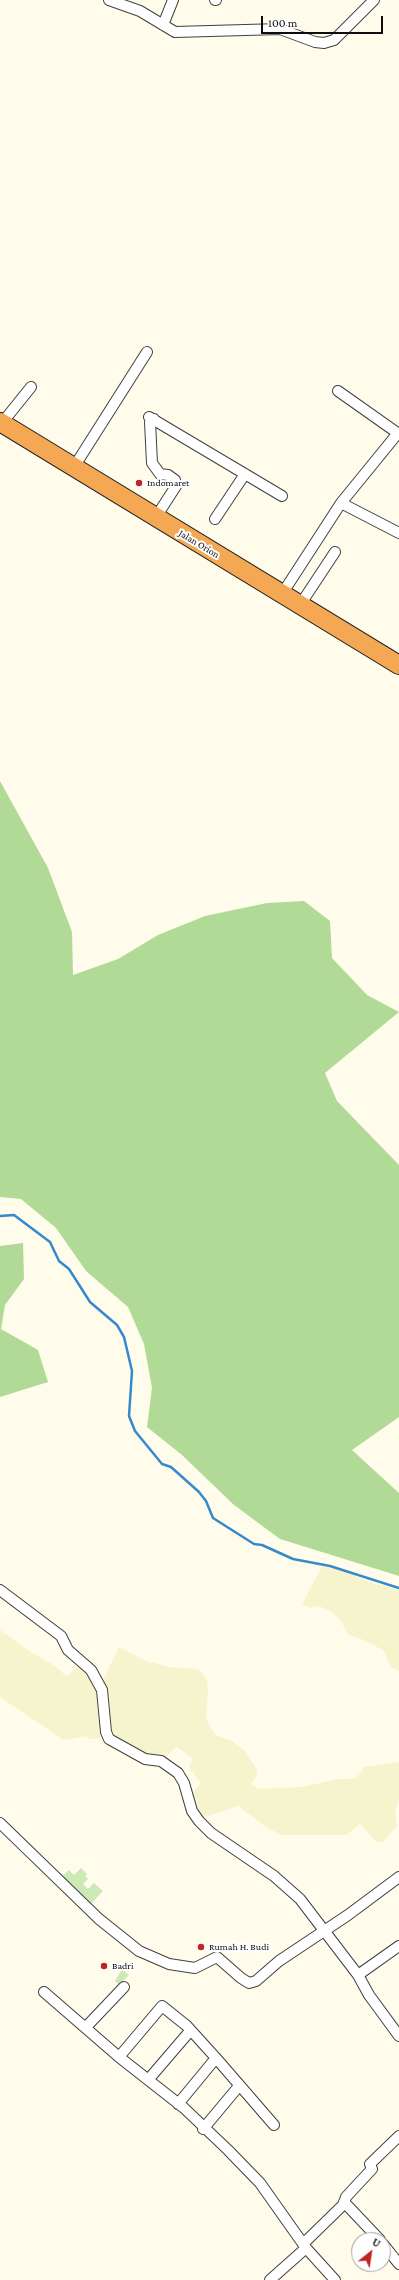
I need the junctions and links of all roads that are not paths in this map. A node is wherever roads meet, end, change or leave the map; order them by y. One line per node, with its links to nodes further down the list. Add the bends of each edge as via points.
1 (108, 0): 4 (street, via 140,12)
2 (174, 0): 4 (street)
3 (374, 0): 4 (street, via 334,40 324,43 280,30 181,33)
4 (163, 25)
5 (148, 352): 10 (street)
6 (31, 387): 8 (street)
7 (338, 391): 9 (street)
8 (1, 423): 10 (highway, Jalan Orion)
9 (398, 432): 13 (street)
10 (74, 467): 14 (highway, Jalan Orion)
11 (245, 474): 12 (street); 14 (street, via 152,418 152,463 160,474 168,475 175,480 176,486); 15 (street)
12 (282, 496)
13 (341, 503): 16 (street); 18 (street)
14 (156, 517): 18 (highway, Jalan Orion)
15 (215, 519)
16 (399, 533)
17 (335, 552): 19 (street)
18 (282, 594): 19 (highway, Jalan Orion)
19 (300, 605): 20 (highway, Jalan Orion)
20 (399, 665)
21 (0, 1590): 24 (street, via 61,1636 68,1650 92,1670 102,1690 109,1739 145,1759 165,1763 178,1773 184,1783 192,1811 199,1821 211,1833 285,1884)
22 (0, 1824): 24 (street, via 99,1919 140,1951 169,1964 195,1968 217,1957 241,1978 253,1982)
23 (399, 1877): 24 (street)
24 (325, 1929): 26 (street)
25 (399, 1946): 26 (street)
26 (358, 1975): 31 (street, via 369,1995)
27 (124, 1986): 29 (street)
28 (44, 1992): 29 (street)
29 (86, 2028): 32 (street)
30 (190, 2031): 32 (street, via 162,2006); 33 (street); 34 (street)
31 (399, 2036)
32 (119, 2057): 34 (street)
33 (216, 2058): 35 (street); 36 (street)
34 (148, 2080): 36 (street)
35 (239, 2086): 37 (street); 38 (street)
36 (178, 2104): 38 (street)
37 (274, 2125)
38 (203, 2129): 42 (street, via 260,2183)
39 (399, 2136): 40 (street, via 370,2164 372,2169)
40 (344, 2202): 41 (street); 42 (street)
41 (372, 2232)
42 (304, 2246): 45 (street); 46 (street)
43 (391, 2254): 44 (street)
44 (399, 2264)
45 (271, 2280)
46 (335, 2280)

